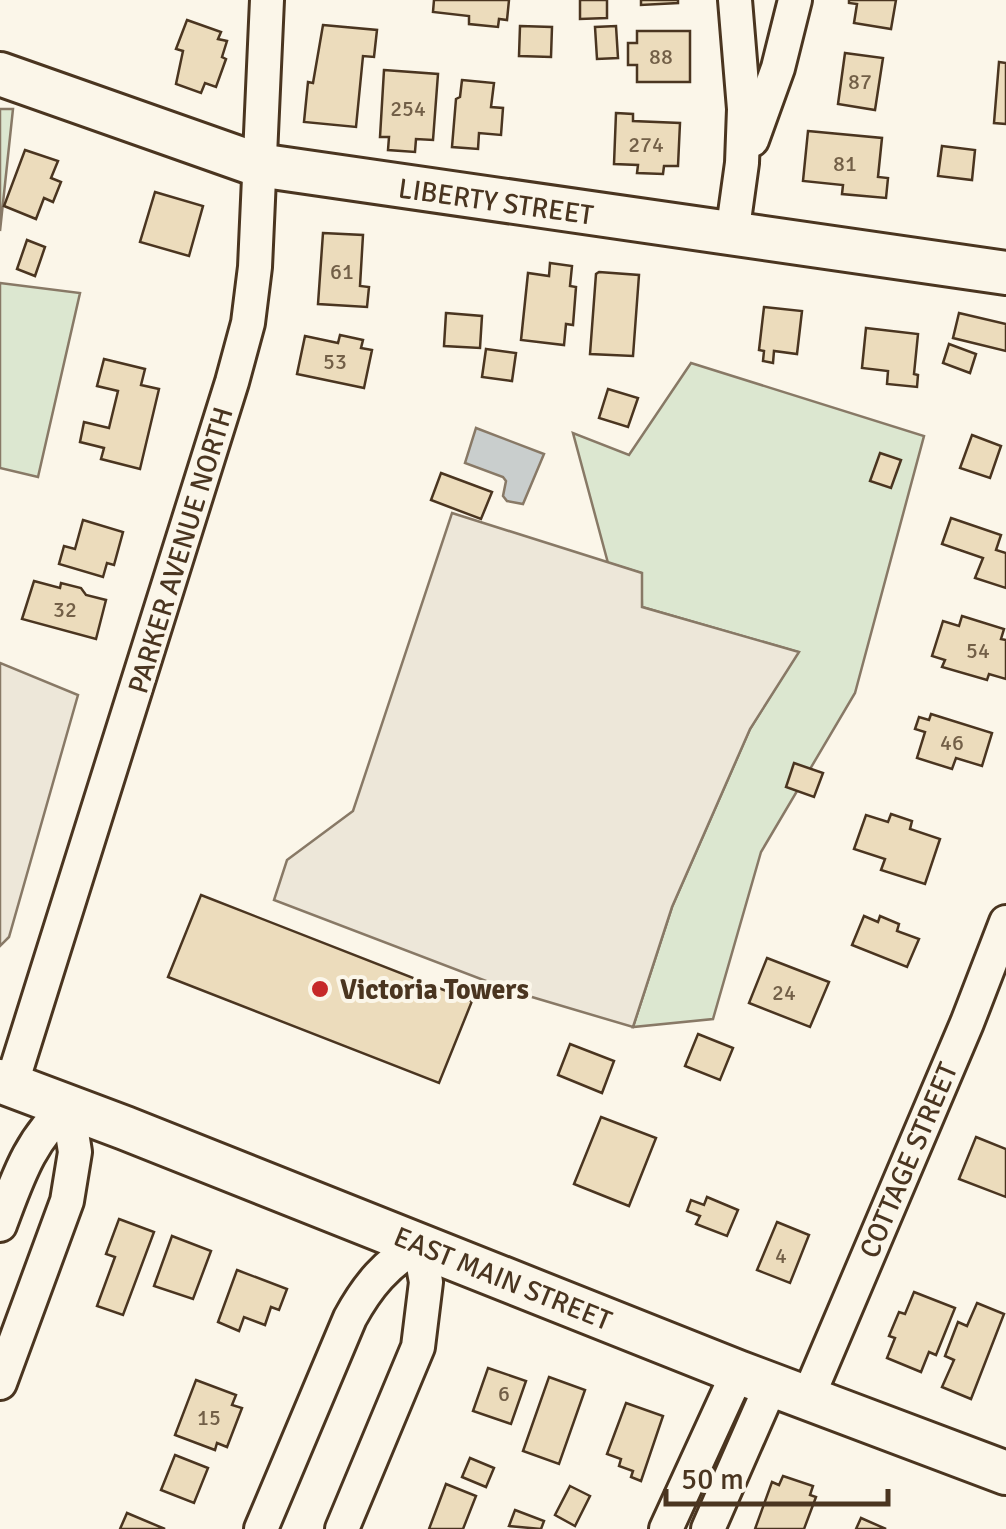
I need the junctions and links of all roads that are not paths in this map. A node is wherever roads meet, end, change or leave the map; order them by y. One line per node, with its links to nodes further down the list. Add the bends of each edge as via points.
1 (267, 0): 6 (street, PARKER AVENUE NORTH)
2 (735, 0): 5 (street)
3 (796, 0): 5 (street)
4 (0, 74): 6 (main road, LIBERTY STREET)
5 (742, 163): 7 (street)
6 (258, 165): 7 (main road, LIBERTY STREET); 10 (street, PARKER AVENUE NORTH, via 255,267 232,382)
7 (732, 234): 8 (main road, LIBERTY STREET)
8 (1006, 274)
9 (1006, 922): 15 (street, COTTAGE STREET)
10 (6, 1084): 11 (main road, EAST MAIN STREET)
11 (68, 1107): 12 (street, via 36,1140); 13 (main road, EAST MAIN STREET); 14 (street, via 75,1152 67,1201)
12 (0, 1225)
13 (419, 1244): 15 (main road, EAST MAIN STREET); 17 (street, via 379,1272 364,1292); 18 (street, via 426,1282 418,1347)
14 (0, 1383)
15 (773, 1384): 16 (main road, EAST MAIN STREET); 19 (street); 20 (street)
16 (1006, 1473)
17 (261, 1529)
18 (342, 1529)
19 (666, 1529)
20 (708, 1529)

